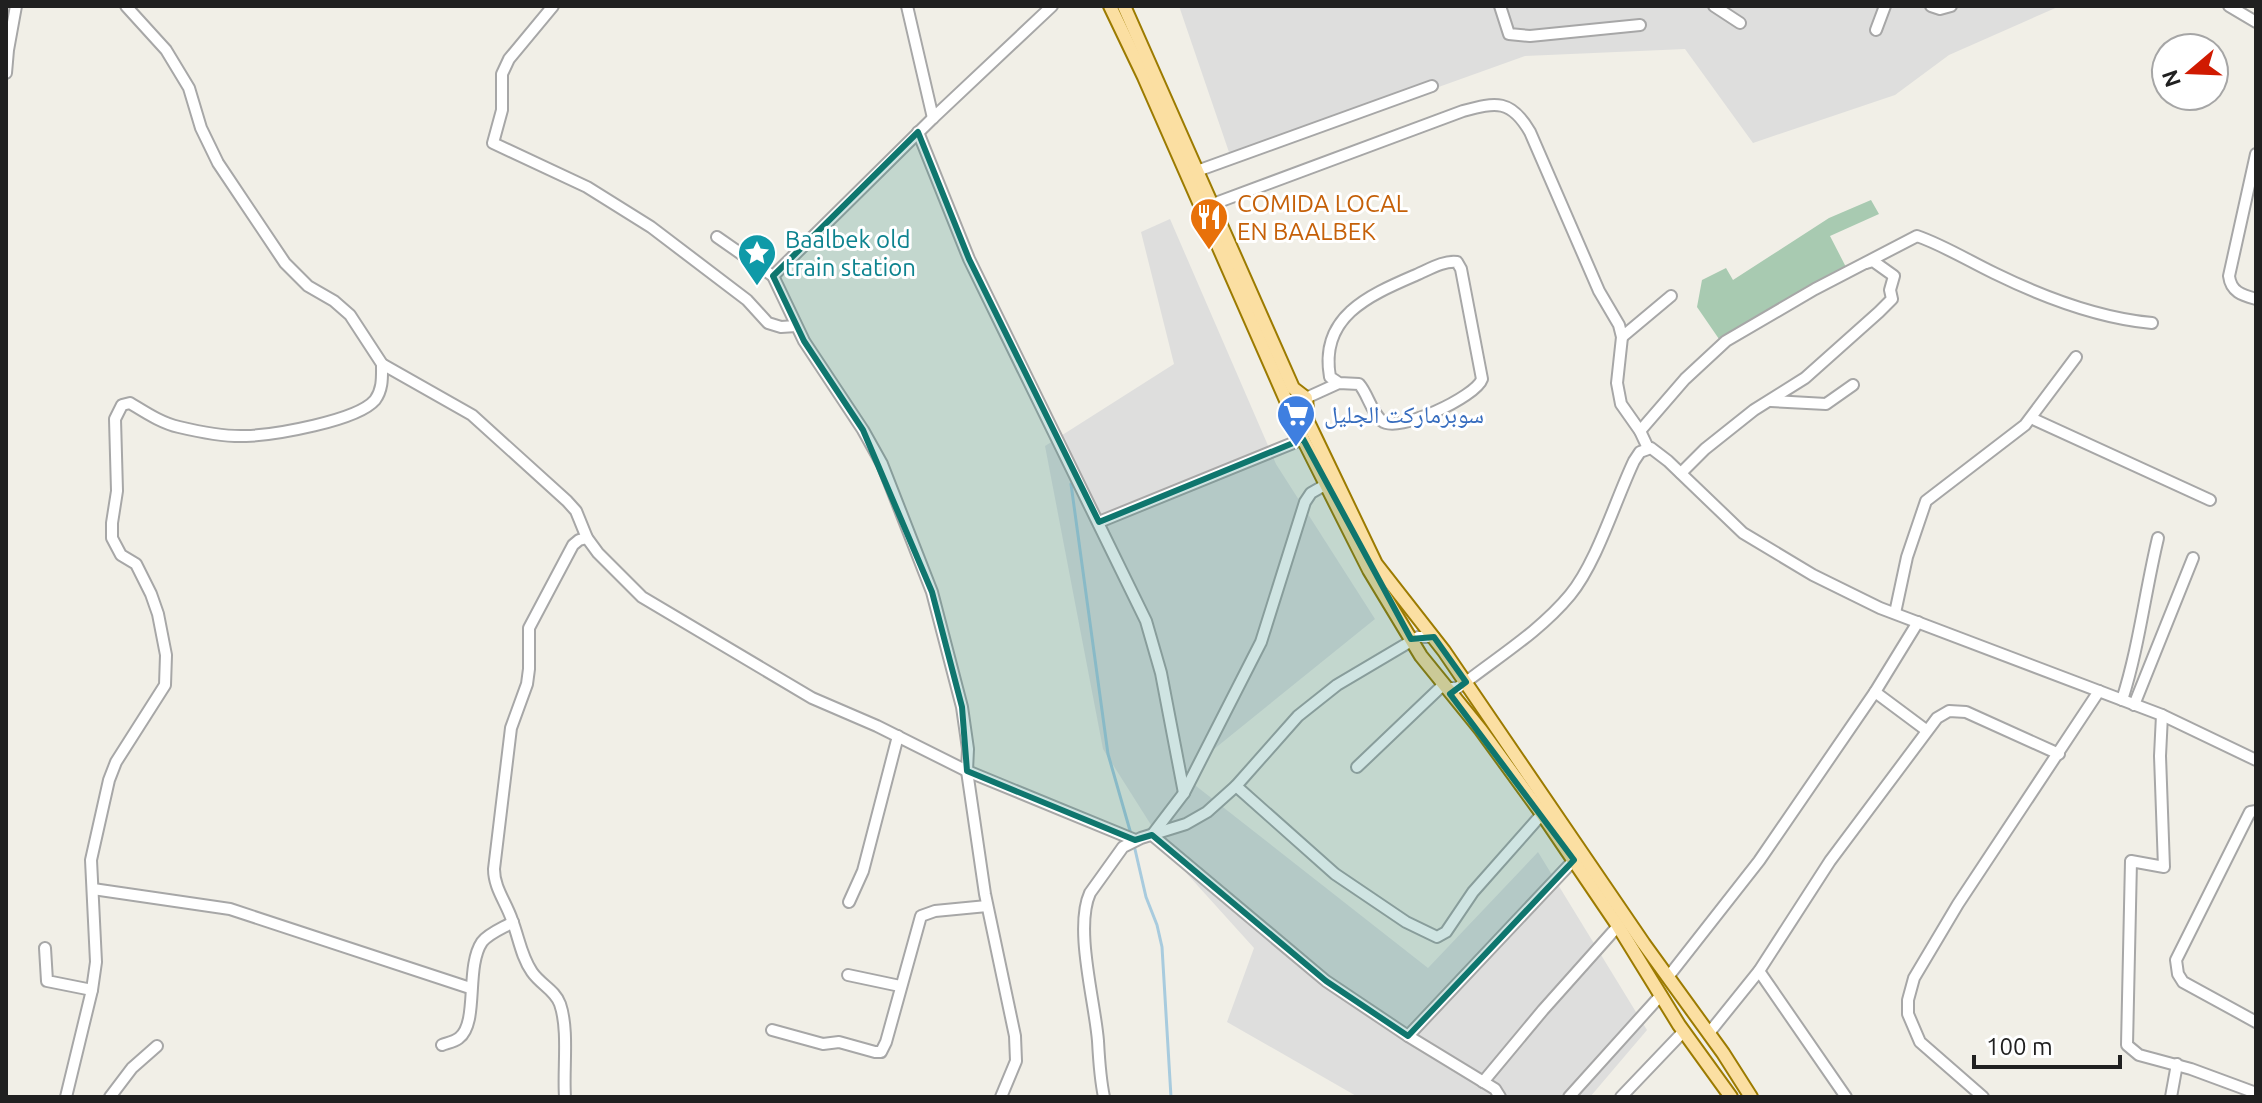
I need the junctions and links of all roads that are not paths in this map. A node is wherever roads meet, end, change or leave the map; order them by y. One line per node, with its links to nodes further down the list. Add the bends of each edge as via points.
1 (16, 6): 18 (street)
2 (126, 6): 34 (street, via 166,50 189,88 218,163 285,263 350,315)
3 (553, 6): 31 (street, via 502,74 502,110 493,143 587,187 651,227 747,300 768,323)
4 (907, 6): 20 (street)
5 (1052, 6): 20 (street)
6 (1110, 6): 41 (main road)
7 (1124, 6): 23 (main road)
8 (1500, 6): 16 (street, via 1509,34)
9 (1714, 6): 15 (street)
10 (1885, 6): 17 (street)
11 (1931, 6): 12 (street)
12 (1951, 6)
13 (2229, 6): 14 (street)
14 (2256, 22)
15 (1740, 23)
16 (1640, 25)
17 (1876, 30)
18 (6, 73)
19 (1432, 86): 23 (street)
20 (933, 118): 21 (street)
21 (918, 132): 27 (street); 46 (street, via 969,259)
22 (2256, 154): 29 (street, via 2229,276 2237,293)
23 (1197, 171): 24 (main road)
24 (1213, 204): 32 (street, via 1463,111 1505,106 1530,132); 37 (main road, via 1293,388)
25 (717, 237): 27 (street)
26 (1863, 263): 30 (street, via 1920,236 2062,301); 38 (street, via 1873,261 1894,276 1892,299 1805,378); 40 (street, via 1726,341)
27 (773, 276): 31 (street)
28 (1671, 296): 32 (street)
29 (2256, 299)
30 (2152, 323)
31 (796, 326): 66 (street, via 871,444 913,540 962,707)
32 (1622, 337): 40 (street, via 1618,392 1623,411)
33 (2076, 357): 39 (street)
34 (382, 364): 47 (street, via 472,415 567,501); 74 (street, via 380,391 363,409 326,423 266,434 229,436 177,427 130,403 120,408 115,419 112,538 121,555 136,564 151,594 167,674 109,780 91,860)
35 (1339, 383): 35 (street, via 1330,377 1328,358 1347,314 1373,294 1457,262 1482,379 1477,389 1392,425 1382,421 1359,384); 37 (street)
36 (1853, 385): 38 (street, via 1821,405)
37 (1306, 398): 52 (main road, via 1308,422 1365,545)
38 (1769, 400): 43 (street)
39 (2031, 418): 45 (street); 50 (street, via 1926,501)
40 (1640, 431): 42 (street)
41 (1303, 439): 44 (main road); 46 (street)
42 (1648, 448): 43 (street); 54 (street, via 1634,461 1571,594)
43 (1681, 473): 50 (street, via 1743,533 1838,588)
44 (1325, 485): 53 (main road); 68 (street, via 1305,502 1261,642)
45 (2210, 500)
46 (1099, 522): 68 (street, via 1155,646)
47 (587, 538): 62 (street, via 642,597 812,698); 77 (street, via 573,545 529,628 527,684 511,728 494,869 495,884)
48 (2158, 538): 58 (street)
49 (2193, 558): 59 (street)
50 (1895, 613): 51 (street)
51 (1918, 622): 56 (street); 57 (street)
52 (1434, 637): 53 (street); 54 (main road)
53 (1412, 640): 55 (main road); 67 (street, via 1313,703)
54 (1466, 682): 55 (street, via 1457,688); 82 (main road)
55 (1444, 686): 65 (street); 70 (main road)
56 (2099, 691): 58 (street); 63 (street)
57 (1875, 692): 61 (street); 82 (street, via 1759,861)
58 (2122, 700): 59 (street)
59 (2134, 705): 60 (street)
60 (2162, 715): 64 (street); 96 (street, via 2164,867 2131,861 2126,1039 2134,1052)
61 (1926, 730): 63 (street, via 1944,713 1959,710); 80 (street, via 1830,861)
62 (898, 736): 66 (street); 75 (street, via 863,871)
63 (2059, 754): 100 (street, via 1958,904 1914,978 1908,1000 1920,1042)
64 (2256, 760)
65 (1357, 767)
66 (967, 771): 72 (street); 76 (street)
67 (1236, 786): 70 (street, via 1335,874 1437,937); 71 (street, via 1198,817)
68 (1184, 793): 71 (street)
69 (2256, 811): 88 (street, via 2250,812 2176,960 2183,982)
70 (1542, 814): 73 (main road)
71 (1152, 835): 72 (street); 92 (street, via 1326,981)
72 (1135, 840): 105 (street, via 1123,847 1086,901 1085,939)
73 (1574, 860): 78 (main road); 92 (street)
74 (93, 889): 84 (street, via 230,909); 85 (street)
75 (849, 902)
76 (987, 906): 83 (street, via 921,916); 104 (street, via 1017,1050)
77 (513, 922): 84 (street, via 481,943); 103 (street, via 529,967 560,1002)
78 (1618, 926): 86 (main road); 98 (street)
79 (45, 948): 85 (street, via 47,981)
80 (1759, 971): 91 (street); 111 (street)
81 (848, 975): 83 (street)
82 (1668, 977): 87 (main road)
83 (900, 986): 90 (street, via 881,1052)
84 (470, 988): 93 (street, via 465,1031)
85 (92, 990): 101 (street)
86 (1661, 995): 89 (main road); 107 (street)
87 (1695, 1015): 89 (main road); 91 (main road)
88 (2256, 1022)
89 (1681, 1028): 97 (main road); 108 (street)
90 (772, 1030)
91 (1709, 1033): 95 (main road)
92 (1408, 1036): 98 (street)
93 (442, 1045)
94 (157, 1046): 102 (street)
95 (1723, 1053): 97 (main road); 110 (main road)
96 (2177, 1064): 99 (street); 112 (street)
97 (1708, 1065): 109 (main road)
98 (1483, 1082): 106 (street)
99 (2256, 1093)
100 (1978, 1096)
101 (66, 1097)
102 (110, 1097)
103 (565, 1097)
104 (1001, 1097)
105 (1104, 1097)
106 (1500, 1097)
107 (1569, 1097)
108 (1621, 1097)
109 (1731, 1097)
110 (1751, 1097)
111 (1846, 1097)
112 (2171, 1097)

